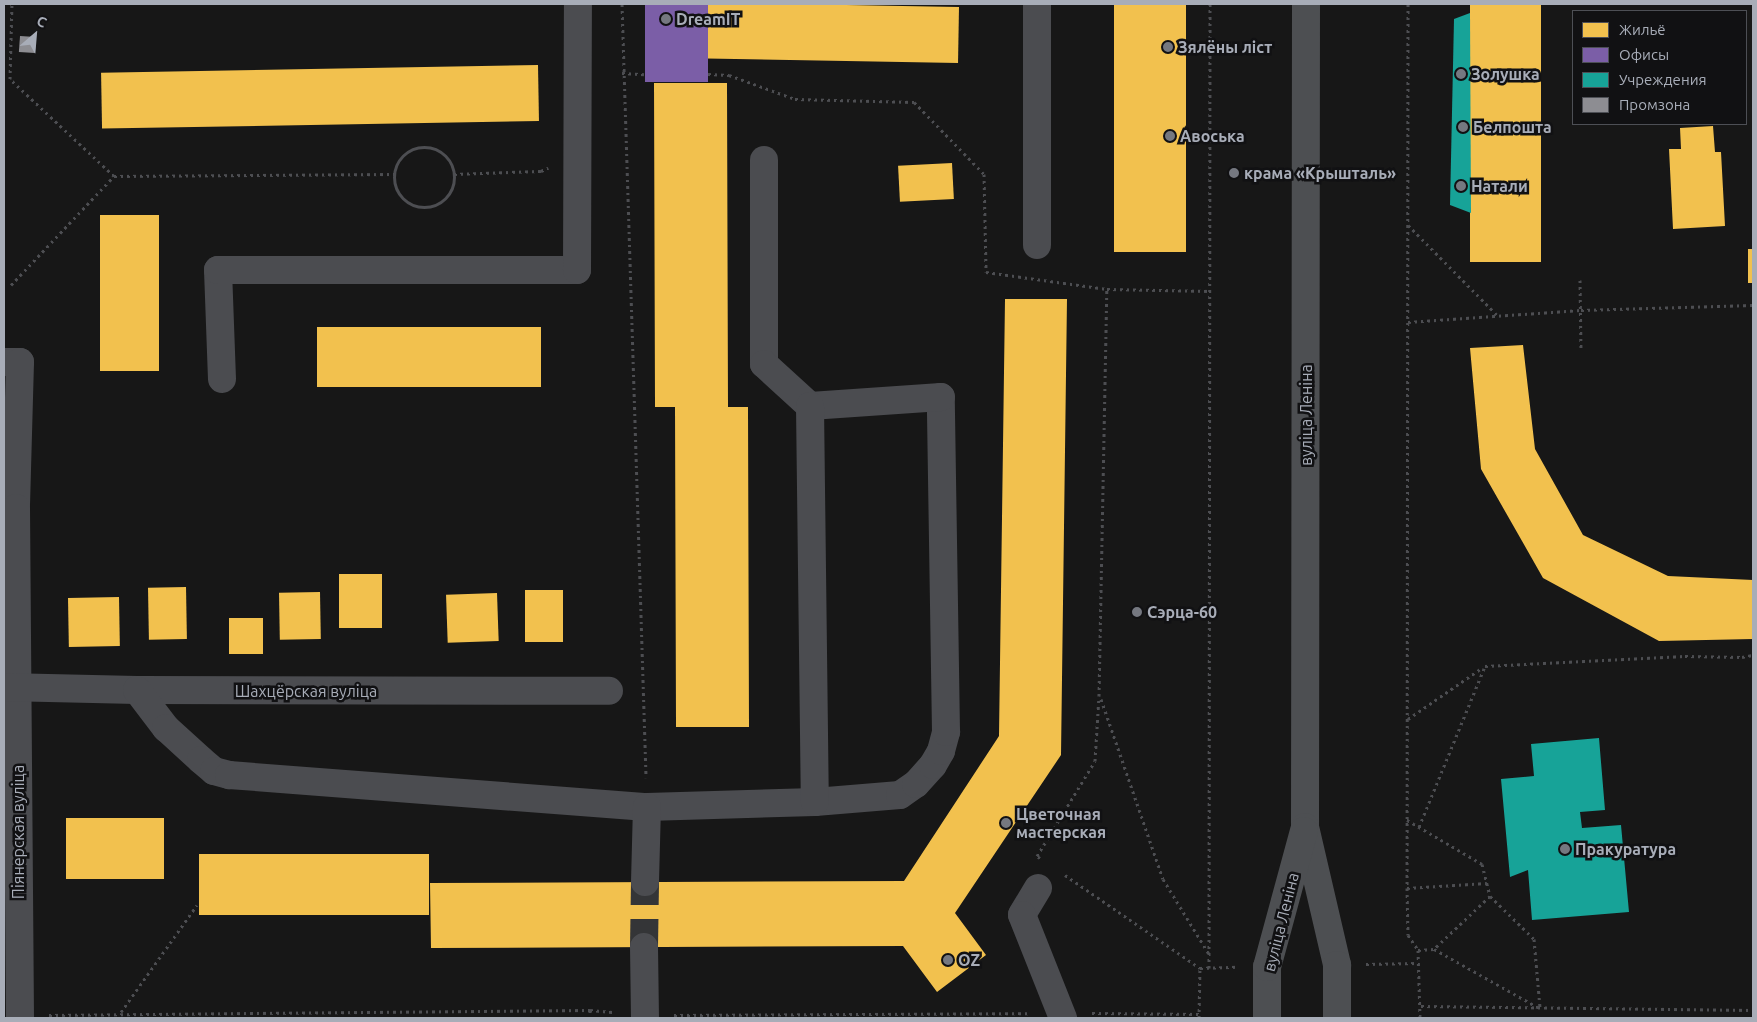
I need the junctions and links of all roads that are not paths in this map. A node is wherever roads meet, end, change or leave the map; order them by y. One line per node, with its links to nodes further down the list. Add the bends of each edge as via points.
1 (578, 4): 7 (street, via 577,270 218,270)
2 (1037, 4): 5 (street)
3 (1306, 4): 14 (main road, вуліца Леніна)
4 (764, 160): 8 (street, via 764,364)
5 (1037, 245)
6 (4, 362): 9 (street, Піянерская вуліца, via 20,362)
7 (222, 379)
8 (810, 406): 12 (street); 12 (street, via 940,397 946,732 933,765 916,784 900,795)
9 (10, 687): 10 (street, Шахцёрская вуліца); 18 (street, Піянерская вуліца)
10 (137, 690): 11 (street, Шахцёрская вуліца); 13 (street, via 166,728 214,771 229,775)
11 (609, 691)
12 (815, 802): 13 (street)
13 (647, 807): 15 (street)
14 (1305, 827): 21 (main road, вуліца Леніна, via 1266,967); 22 (main road, вуліца Леніна, via 1337,965)
15 (644, 882)
16 (1038, 888): 19 (street, via 1022,915)
17 (644, 947): 20 (street)
18 (20, 1016)
19 (1062, 1016)
20 (645, 1017)
21 (1267, 1018)
22 (1337, 1018)

